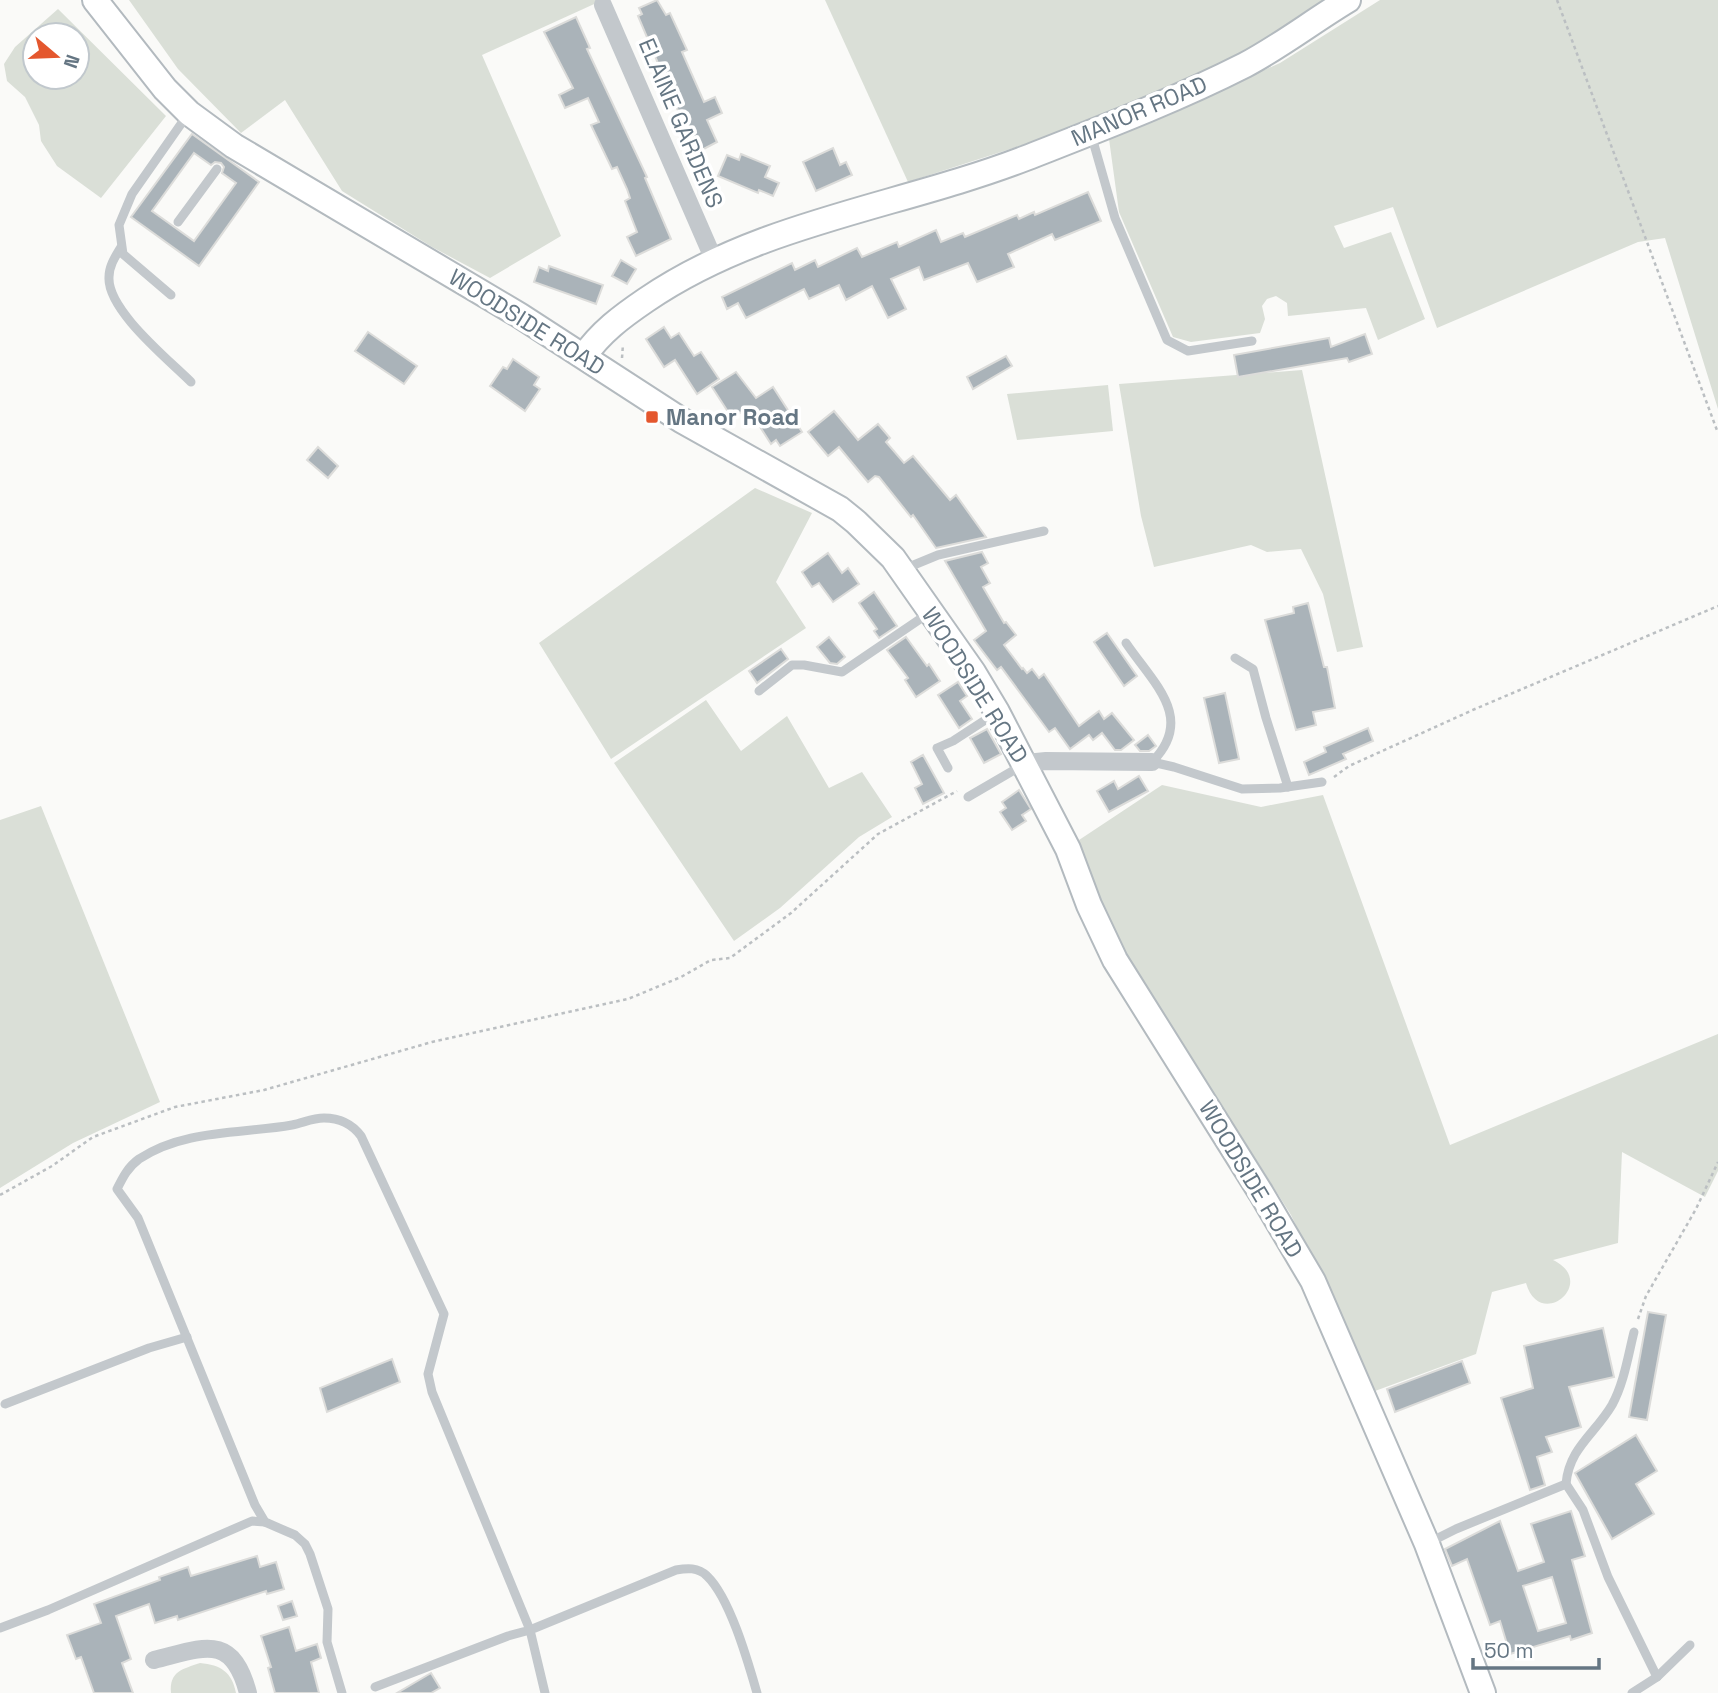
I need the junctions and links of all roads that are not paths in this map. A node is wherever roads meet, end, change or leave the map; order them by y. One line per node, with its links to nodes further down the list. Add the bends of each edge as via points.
1 (95, 0): 4 (street, WOODSIDE ROAD)
2 (1348, 0): 5 (street, MANOR ROAD, via 1246,64)
3 (603, 5): 9 (street, ELAINE GARDENS)
4 (189, 113): 8 (lane, via 132,194 120,225); 12 (street, WOODSIDE ROAD, via 232,149)
5 (1090, 132): 9 (street, MANOR ROAD, via 945,186 780,234); 11 (lane, via 1115,218 1167,340 1188,351)
6 (217, 169): 7 (lane)
7 (178, 222)
8 (121, 247): 10 (lane, via 130,262); 13 (lane, via 110,270 111,292 122,313)
9 (714, 260): 12 (street, MANOR ROAD, via 618,318)
10 (171, 295)
11 (1252, 341)
12 (584, 356): 15 (street, WOODSIDE ROAD, via 681,420 840,509 881,545)
13 (191, 382)
14 (1044, 531): 15 (lane, via 938,555)
15 (901, 571): 16 (street, WOODSIDE ROAD)
16 (931, 612): 19 (lane, via 842,672 792,665); 20 (street, WOODSIDE ROAD)
17 (1126, 643): 21 (lane, via 1168,704 1172,719 1165,749)
18 (1235, 658): 25 (lane, via 1253,669)
19 (759, 691)
20 (997, 712): 22 (street, WOODSIDE ROAD); 23 (lane, via 937,748)
21 (1152, 762): 22 (street); 25 (lane, via 1242,789)
22 (1026, 763): 26 (lane); 32 (street, WOODSIDE ROAD, via 1115,960 1313,1281)
23 (948, 768)
24 (1322, 782): 25 (lane)
25 (1288, 787)
26 (965, 793)
27 (1633, 1332): 30 (lane, via 1613,1403 1575,1452)
28 (187, 1337): 29 (lane); 31 (lane); 34 (lane, via 138,1218 117,1189 127,1170 155,1151 189,1139 323,1118 353,1126 444,1314 428,1374 432,1392)
29 (5, 1404)
30 (1566, 1484): 32 (lane); 37 (lane, via 1583,1510 1608,1577)
31 (265, 1522): 33 (lane, via 252,1521); 40 (lane, via 295,1535 310,1554 328,1609 327,1642)
32 (1427, 1544): 43 (street, WOODSIDE ROAD)
33 (0, 1628)
34 (530, 1630): 38 (lane); 41 (lane); 42 (lane, via 690,1568 708,1576 725,1602)
35 (1690, 1644): 37 (lane)
36 (154, 1660): 39 (street, via 204,1648 223,1652 242,1671)
37 (1657, 1676): 44 (lane)
38 (375, 1686)
39 (248, 1693)
40 (342, 1693)
41 (545, 1693)
42 (757, 1693)
43 (1483, 1693)
44 (1632, 1693)

